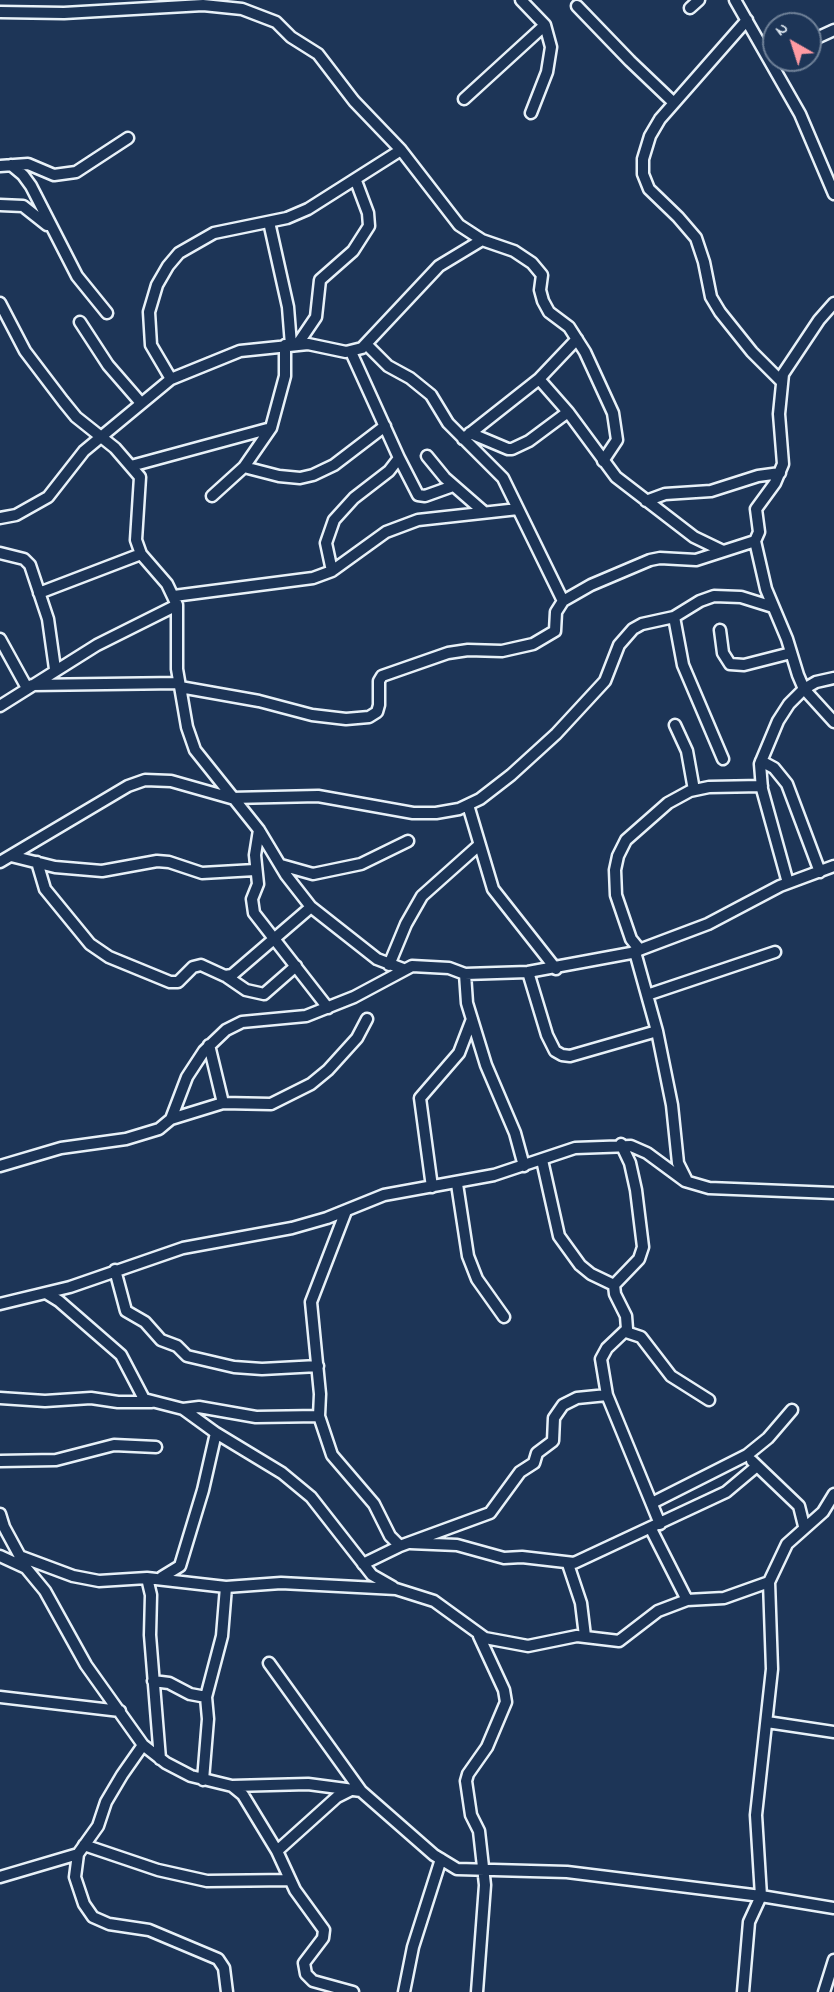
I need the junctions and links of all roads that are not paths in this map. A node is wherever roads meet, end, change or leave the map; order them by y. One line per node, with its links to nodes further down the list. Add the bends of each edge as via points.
1 (521, 0): 8 (street)
2 (699, 0): 5 (street)
3 (735, 0): 7 (street)
4 (577, 6): 12 (street)
5 (690, 8)
6 (0, 12): 15 (street, via 64,14 183,5 242,9 276,22 318,54 354,101)
7 (747, 20): 9 (street); 12 (street)
8 (545, 25): 11 (street); 13 (street, via 550,58)
9 (762, 43)
10 (779, 72): 18 (street)
11 (464, 99)
12 (674, 103): 33 (street, via 650,136 643,174 649,189 696,238 711,297 720,312)
13 (531, 113)
14 (128, 138): 16 (street, via 76,172 54,175 28,164)
15 (401, 150): 17 (street); 22 (street, via 459,225)
16 (5, 166): 21 (street, via 23,175)
17 (356, 181): 20 (street, via 308,209); 29 (street, via 369,226 353,251 320,280 316,316)
18 (834, 194)
19 (0, 204): 21 (street, via 23,206)
20 (269, 222): 29 (street, via 288,307); 31 (street, via 210,234 179,253 168,266 149,312 148,334)
21 (52, 229): 25 (street, via 78,276)
22 (482, 240): 27 (street, via 514,251 532,263 542,275 540,290 549,312); 28 (street, via 439,266)
23 (0, 303): 38 (street, via 25,351 56,393 76,417)
24 (834, 303): 33 (street, via 783,374)
25 (107, 314)
26 (80, 322): 34 (street)
27 (577, 339): 32 (street); 42 (street, via 612,413 617,440)
28 (366, 344): 30 (street); 39 (street, via 388,366 431,395 448,423)
29 (291, 345): 30 (street, via 319,345); 31 (street, via 223,355); 37 (street)
30 (351, 352): 36 (street)
31 (171, 379): 34 (street)
32 (539, 379): 35 (street); 39 (street)
33 (782, 382): 45 (street)
34 (141, 403): 38 (street)
35 (568, 412): 39 (street, via 530,441 512,449); 42 (street)
36 (385, 426): 41 (street); 44 (street, via 334,465 314,475 279,476)
37 (271, 428): 43 (street); 44 (street)
38 (101, 436): 43 (street); 51 (street, via 48,497 16,515)
39 (466, 436): 49 (street, via 503,478)
40 (427, 456): 46 (street)
41 (399, 458): 46 (street, via 418,495); 56 (street, via 334,520 326,543)
42 (603, 461): 48 (street)
43 (131, 466): 55 (street, via 140,477 135,531)
44 (244, 466): 47 (street)
45 (780, 473): 48 (street, via 711,491 665,494); 52 (street, via 756,509 759,532)
46 (453, 486): 50 (street)
47 (212, 496)
48 (646, 501): 53 (street, via 694,537)
49 (518, 509): 50 (street); 59 (street)
50 (484, 512): 56 (street, via 418,520 401,526 368,543)
51 (0, 518)
52 (755, 541): 53 (street); 60 (street)
53 (723, 551): 59 (street, via 688,561 650,560)
54 (0, 553): 57 (street, via 29,563)
55 (141, 554): 57 (street); 58 (street, via 167,584)
56 (332, 571): 58 (street, via 313,578)
57 (39, 593): 65 (street, via 48,619)
58 (175, 601): 65 (street); 67 (street)
59 (563, 601): 67 (street, via 556,612 555,632 533,644 502,651 448,653 382,676 378,710 364,718 312,715)
60 (773, 607): 61 (street, via 741,597 714,596); 64 (street)
61 (674, 617): 73 (street, via 683,665); 78 (street, via 633,629 619,645 605,681 556,734 511,775)
62 (720, 630): 64 (street, via 723,653 730,664 744,665)
63 (0, 639): 68 (street)
64 (792, 653): 69 (street)
65 (55, 669): 68 (street)
66 (834, 678): 69 (street)
67 (180, 685): 68 (street); 77 (street, via 195,750)
68 (29, 686): 70 (street)
69 (804, 689): 71 (street); 74 (street, via 783,711)
70 (0, 706)
71 (834, 722)
72 (675, 725): 76 (street, via 687,750)
73 (723, 759)
74 (761, 761): 75 (street); 88 (street, via 774,768 787,784)
75 (762, 786): 76 (street, via 709,786); 89 (street)
76 (694, 790): 92 (street, via 668,803 636,830 618,855 615,870 619,910)
77 (231, 798): 78 (street, via 334,797 413,813 436,813); 79 (street); 82 (street, via 171,781 145,780 128,786)
78 (468, 805): 81 (street)
79 (259, 830): 85 (street); 87 (street)
80 (408, 841): 85 (street, via 361,864 313,874)
81 (478, 846): 94 (street, via 422,896); 97 (street, via 493,889)
82 (11, 856): 83 (street); 84 (street)
83 (0, 862)
84 (37, 862): 87 (street, via 102,871 156,861 213,874); 100 (street, via 45,890 100,952 170,982 178,982 193,967 201,965)
85 (280, 865): 90 (street)
86 (834, 866): 88 (street)
87 (255, 870): 91 (street, via 258,884 252,905 257,918)
88 (820, 872): 89 (street)
89 (788, 883): 92 (street, via 717,920)
90 (311, 907): 91 (street); 94 (street)
91 (274, 938): 95 (street); 100 (street)
92 (638, 951): 97 (street); 101 (street)
93 (775, 952): 101 (street)
94 (389, 965): 96 (street)
95 (296, 966): 100 (street, via 264,994 246,990); 102 (street)
96 (403, 969): 99 (street, via 430,966); 102 (street)
97 (556, 969): 98 (street)
98 (528, 972): 99 (street); 105 (street, via 539,1015 558,1053 570,1056)
99 (465, 974): 104 (street, via 465,996)
100 (227, 977)
101 (647, 995): 105 (street)
102 (328, 1008): 106 (street, via 284,1020 242,1022)
103 (367, 1019): 107 (street, via 357,1038 311,1084 272,1104)
104 (472, 1019): 112 (street); 115 (street, via 459,1053 420,1098)
105 (657, 1031): 113 (street, via 678,1162)
106 (209, 1045): 107 (street); 108 (street, via 187,1077)
107 (223, 1103): 108 (street)
108 (171, 1119): 111 (street, via 149,1134 62,1148)
109 (621, 1144): 110 (street, via 575,1148); 113 (street, via 647,1153); 119 (street, via 636,1190 643,1247 639,1259)
110 (542, 1160): 112 (street); 119 (street, via 559,1236 591,1275)
111 (0, 1166)
112 (524, 1166): 114 (street)
113 (688, 1182): 116 (street, via 709,1188)
114 (457, 1184): 115 (street); 122 (street, via 468,1256 477,1279)
115 (432, 1187): 117 (street, via 384,1196)
116 (834, 1193)
117 (346, 1211): 118 (street, via 292,1228 183,1248); 124 (street, via 312,1298)
118 (115, 1270): 120 (street); 124 (street, via 126,1311 187,1356 234,1367)
119 (614, 1285): 123 (street, via 626,1316)
120 (46, 1293): 121 (street); 128 (street, via 121,1355 140,1395)
121 (0, 1304)
122 (504, 1317)
123 (626, 1332): 125 (street, via 603,1353); 127 (street, via 641,1337 671,1376)
124 (318, 1366): 131 (street)
125 (607, 1395): 138 (street); 142 (street, via 577,1398 563,1405 554,1418 553,1442 520,1472 490,1513)
126 (0, 1398): 128 (street)
127 (709, 1400)
128 (152, 1402): 129 (street)
129 (183, 1409): 131 (street, via 199,1407 249,1417); 132 (street)
130 (792, 1410): 134 (street)
131 (319, 1416): 142 (street, via 332,1455 374,1504 390,1536)
132 (216, 1433): 145 (street, via 304,1490); 147 (street, via 180,1566)
133 (156, 1447): 135 (street, via 114,1445 56,1460)
134 (747, 1455): 136 (street); 138 (street)
135 (0, 1461)
136 (757, 1466): 140 (street, via 726,1492); 141 (street, via 799,1506)
137 (834, 1494): 141 (street, via 823,1512)
138 (652, 1503): 140 (street)
139 (0, 1514): 144 (street)
140 (656, 1526): 146 (street); 151 (street)
141 (804, 1526): 148 (street, via 780,1556)
142 (405, 1545): 145 (street); 146 (street, via 457,1545 504,1558)
143 (0, 1556): 144 (street)
144 (24, 1562): 147 (street, via 88,1580); 158 (street, via 45,1591 86,1665)
145 (363, 1564): 150 (street, via 372,1575)
146 (568, 1564): 153 (street, via 581,1603)
147 (153, 1578): 149 (street); 155 (street)
148 (769, 1582): 151 (street, via 724,1598); 159 (street, via 772,1669)
149 (226, 1587): 150 (street, via 281,1583); 157 (street, via 222,1636)
150 (396, 1589): 152 (street, via 434,1601)
151 (687, 1600): 153 (street, via 658,1611 619,1641)
152 (479, 1636): 153 (street, via 528,1646); 169 (street, via 506,1702 488,1746 466,1781 471,1815 479,1831)
153 (585, 1636)
154 (269, 1663): 165 (street)
155 (153, 1681): 157 (street); 162 (street)
156 (0, 1697): 158 (street)
157 (206, 1698): 163 (street)
158 (120, 1711): 161 (street)
159 (767, 1722): 160 (street); 172 (street, via 756,1815)
160 (834, 1732)
161 (143, 1745): 162 (street); 166 (street, via 111,1793 98,1826)
162 (160, 1759): 163 (street)
163 (203, 1780): 164 (street)
164 (232, 1786): 165 (street, via 308,1784); 167 (street, via 243,1795)
165 (357, 1790): 167 (street, via 337,1797); 168 (street)
166 (81, 1850): 170 (street); 171 (street, via 207,1881); 176 (street, via 75,1877 93,1917 149,1930 218,1959 224,1968)
167 (277, 1851): 171 (street)
168 (441, 1859): 169 (street, via 457,1869); 178 (street, via 413,1947)
169 (483, 1871): 172 (street, via 567,1872); 179 (street)
170 (0, 1877)
171 (290, 1880): 175 (street, via 324,1930 323,1938 304,1963 306,1974)
172 (761, 1896): 173 (street); 180 (street, via 749,1922)
173 (834, 1908)
174 (834, 1960): 181 (street)
175 (333, 1989): 177 (street)
176 (227, 1992)
177 (352, 1992)
178 (404, 1992)
179 (477, 1992)
180 (743, 1992)
181 (824, 1992)

